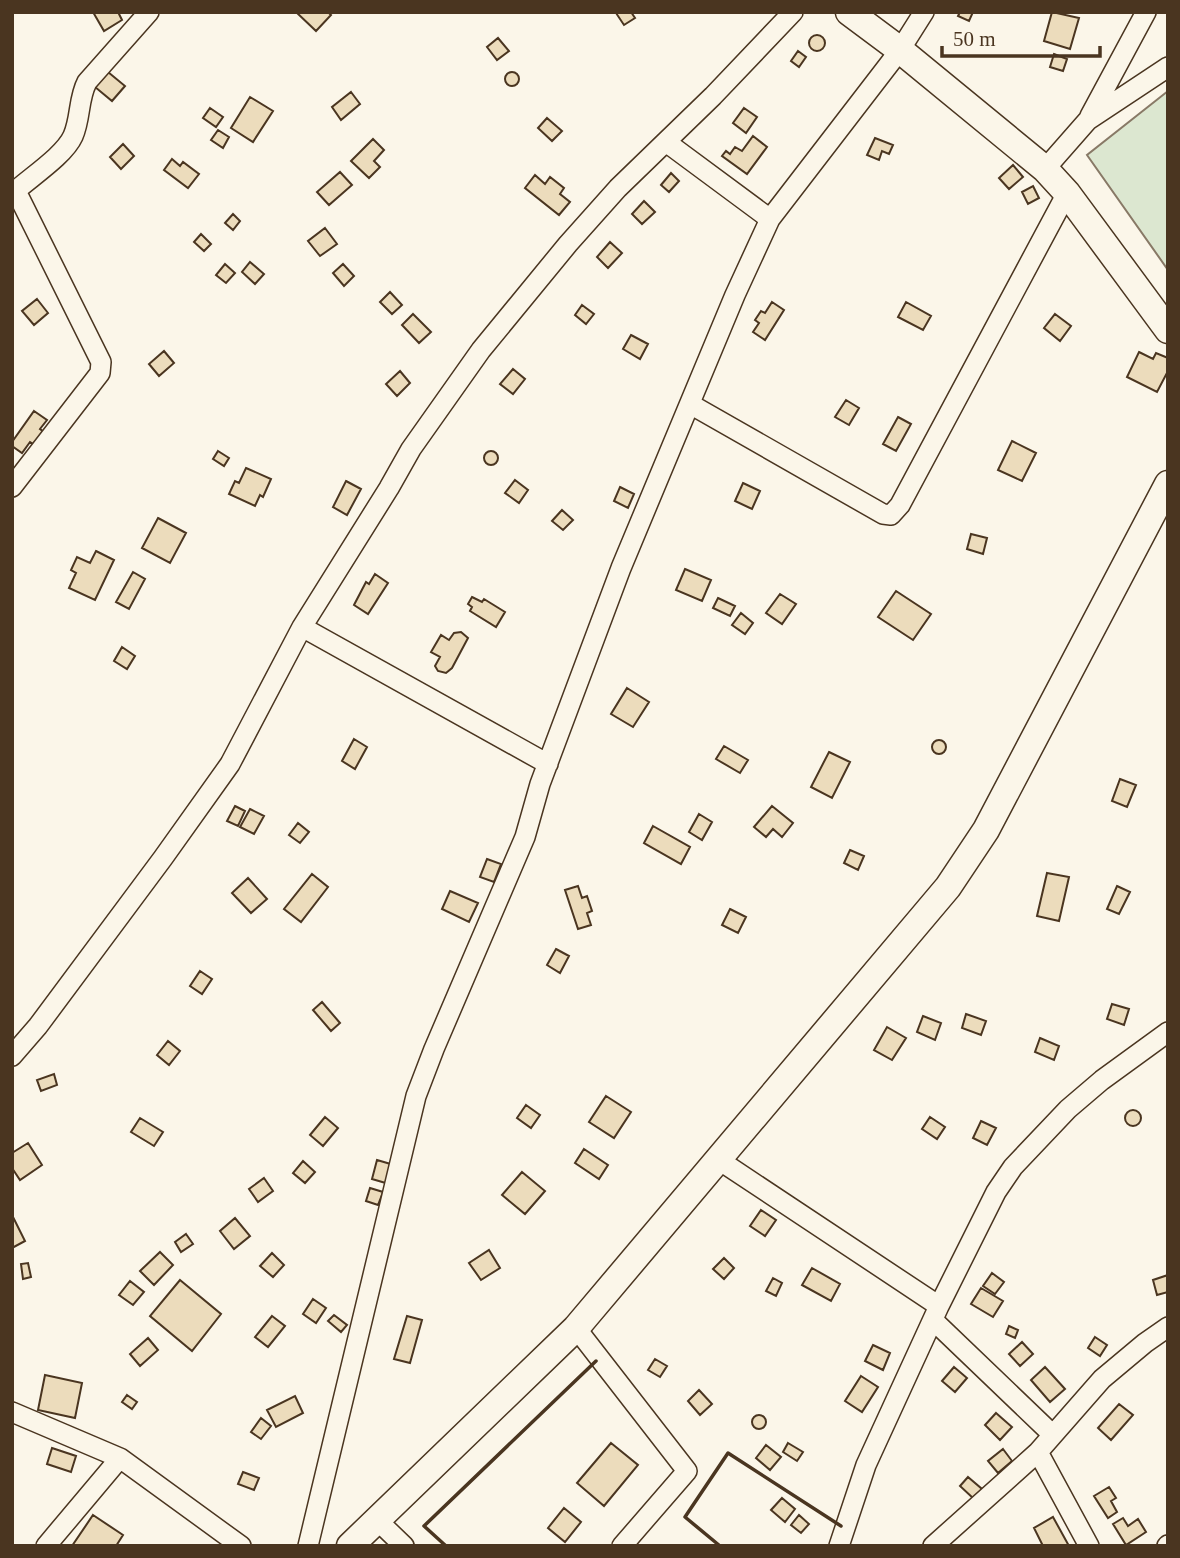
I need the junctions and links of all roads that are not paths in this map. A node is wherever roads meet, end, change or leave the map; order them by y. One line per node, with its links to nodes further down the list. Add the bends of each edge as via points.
1 (149, 12): 11 (street, via 87,82 66,147)
2 (793, 12): 9 (street)
3 (849, 12): 6 (street)
4 (924, 12): 6 (street)
5 (1146, 12): 8 (street)
6 (900, 50): 10 (street); 13 (street)
7 (1168, 67): 8 (street)
8 (1088, 120): 10 (street)
9 (666, 142): 13 (street); 18 (street, via 568,244 481,350 411,449)
10 (1045, 169): 12 (street)
11 (14, 192): 17 (street, via 102,362 100,373)
12 (1067, 193): 14 (street); 15 (street, via 891,515)
13 (770, 219): 15 (street)
14 (1168, 330)
15 (690, 404): 19 (street, via 621,568)
16 (1168, 484): 22 (street, via 968,860)
17 (12, 487)
18 (302, 628): 19 (street); 21 (street, via 230,764)
19 (548, 764): 33 (street, via 525,837 416,1096)
20 (1168, 1032): 23 (street, via 1077,1102 1013,1167)
21 (12, 1056)
22 (719, 1160): 23 (street); 25 (street)
23 (936, 1313): 27 (street); 37 (street, via 866,1465)
24 (1168, 1327): 27 (street, via 1102,1379)
25 (576, 1328): 30 (street); 36 (street, via 687,1471)
26 (12, 1412): 29 (street)
27 (1053, 1435): 28 (street)
28 (1038, 1452): 38 (street); 39 (street)
29 (120, 1458): 31 (street); 32 (street)
30 (377, 1520): 34 (street); 35 (street)
31 (46, 1546)
32 (241, 1546)
33 (308, 1546)
34 (350, 1546)
35 (404, 1546)
36 (622, 1546)
37 (839, 1546)
38 (933, 1546)
39 (1090, 1546)

